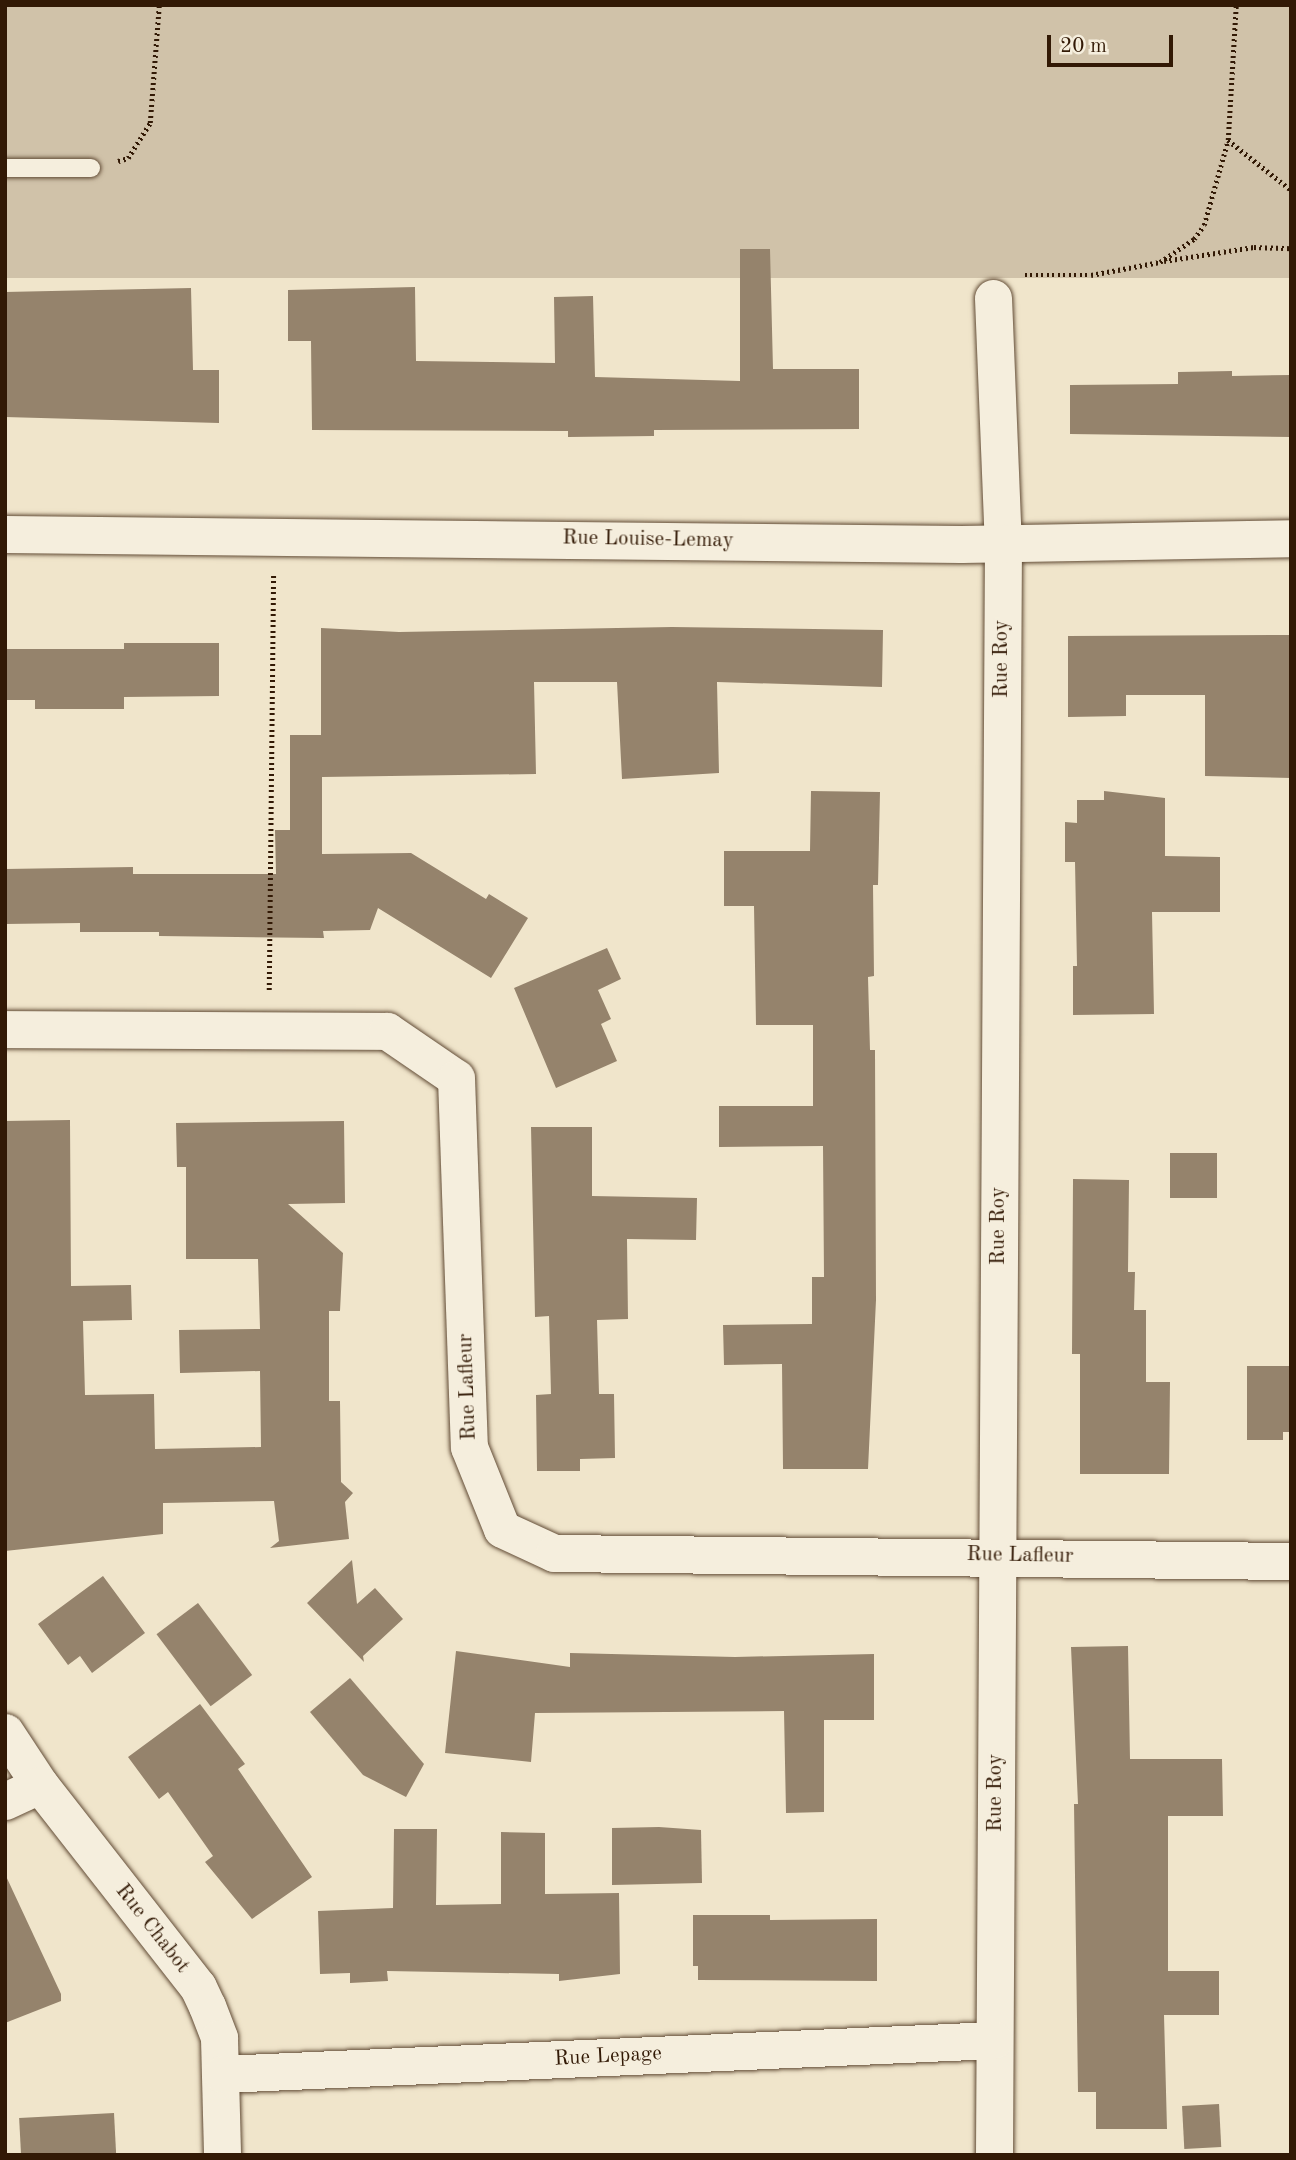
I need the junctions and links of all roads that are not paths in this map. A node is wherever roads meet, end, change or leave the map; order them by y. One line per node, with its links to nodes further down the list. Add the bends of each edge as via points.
1 (5, 168): 2 (lane)
2 (91, 168)
3 (993, 298): 6 (street, Rue Roy)
4 (5, 534): 6 (street, Rue Louise-Lemay)
5 (1291, 538): 6 (street, Rue Louise-Lemay)
6 (1003, 542): 8 (street, Rue Roy)
7 (5, 1029): 8 (street, Rue Lafleur, via 387,1031 456,1078 469,1447 502,1529 554,1553)
8 (997, 1555): 9 (street, Rue Lafleur); 13 (street, Rue Roy)
9 (1291, 1561)
10 (5, 1732): 11 (street, Rue Chabot)
11 (40, 1786): 12 (street); 14 (street, Rue Chabot, via 198,1987 219,2038)
12 (5, 1801)
13 (994, 2040): 14 (street, Rue Lepage); 16 (street, Rue Roy)
14 (222, 2074): 15 (street, Rue Chabot)
15 (222, 2155)
16 (994, 2155)

